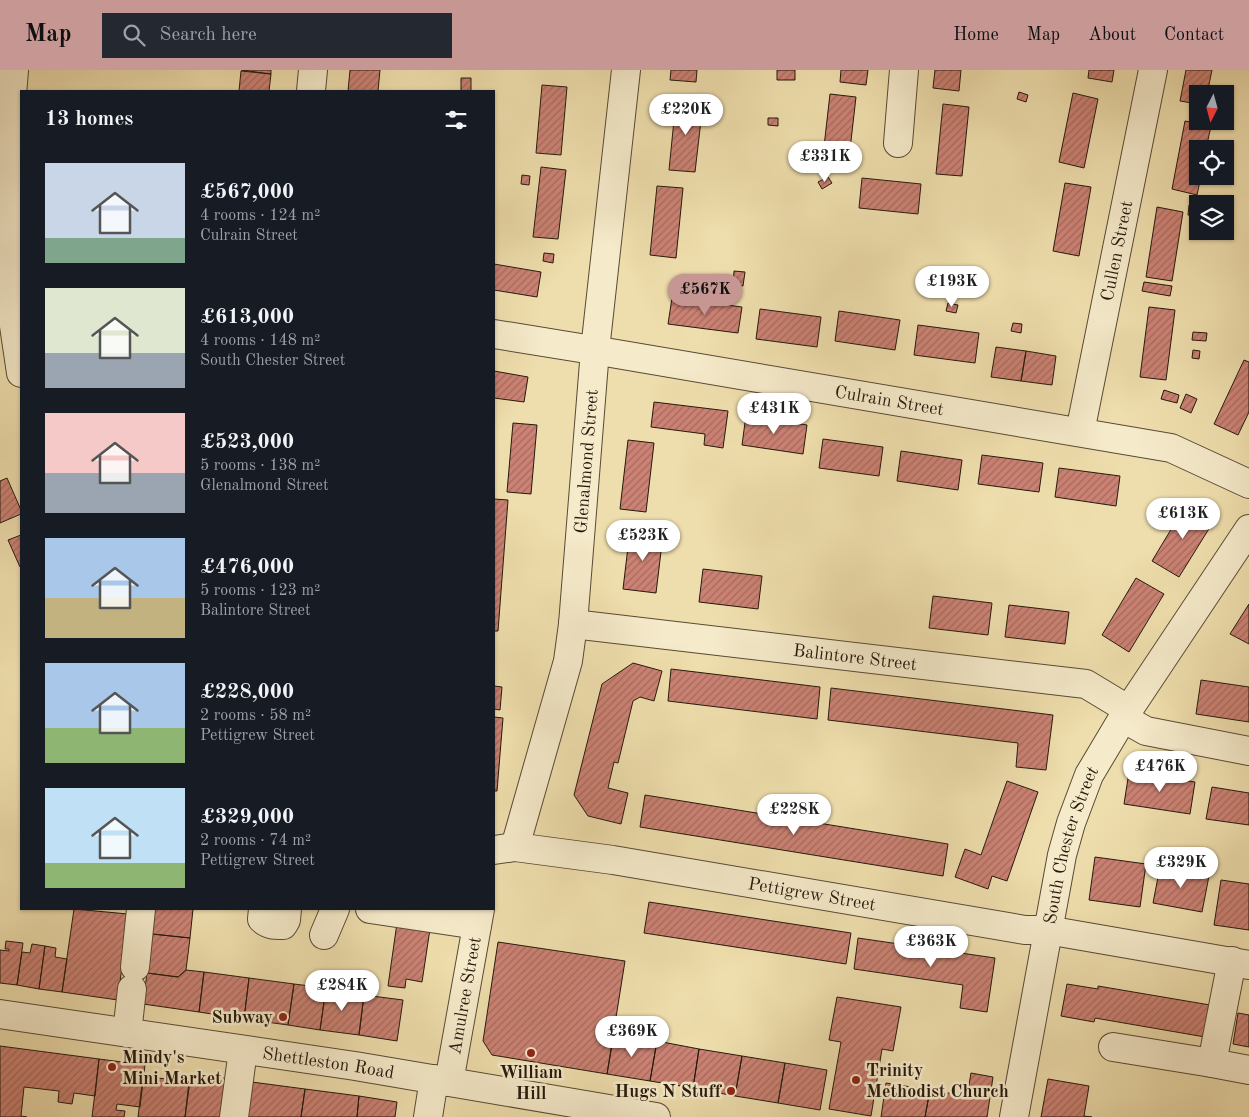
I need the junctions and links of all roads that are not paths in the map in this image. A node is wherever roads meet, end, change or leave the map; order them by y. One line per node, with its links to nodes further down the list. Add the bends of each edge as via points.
1 (14, 70): 8 (street)
2 (313, 70): 6 (street)
3 (626, 70): 11 (street, Glenalmond Street)
4 (904, 70): 7 (street)
5 (1153, 70): 13 (street, Cullen Street)
6 (311, 90)
7 (898, 143)
8 (4, 146): 9 (street)
9 (15, 292): 12 (street)
10 (495, 334): 11 (street, Culrain Street)
11 (595, 350): 13 (street, Culrain Street); 16 (street, Glenalmond Street)
12 (20, 360)
13 (1080, 432): 14 (street, Culrain Street, via 1171,448)
14 (1249, 484)
15 (1249, 529): 17 (street, South Chester Street)
16 (573, 624): 17 (street, Balintore Street, via 1086,684); 19 (street, Glenalmond Street, via 568,661)
17 (1126, 714): 18 (street, Balintore Street, via 1146,731); 26 (street, South Chester Street, via 1089,775 1071,823)
18 (1249, 750)
19 (504, 848): 26 (street, Pettigrew Street, via 652,866 1025,930)
20 (141, 910): 30 (street)
21 (263, 910): 22 (street, via 262,919 273,925 283,925)
22 (287, 910)
23 (335, 910): 27 (street)
24 (384, 910): 25 (street)
25 (479, 917): 35 (street, Amulree Street)
26 (1047, 930): 28 (street, Pettigrew Street); 39 (street, South Chester Street)
27 (324, 935)
28 (1240, 963): 33 (street)
29 (0, 1014): 30 (street, Shettleston Road)
30 (127, 1033): 32 (street, Shettleston Road)
31 (1113, 1047): 33 (street)
32 (243, 1050): 35 (street, Shettleston Road); 36 (street)
33 (1212, 1063): 34 (street)
34 (1249, 1070)
35 (442, 1081): 37 (street, Amulree Street); 38 (street, Shettleston Road)
36 (234, 1117)
37 (428, 1117)
38 (656, 1117)
39 (1014, 1117)

